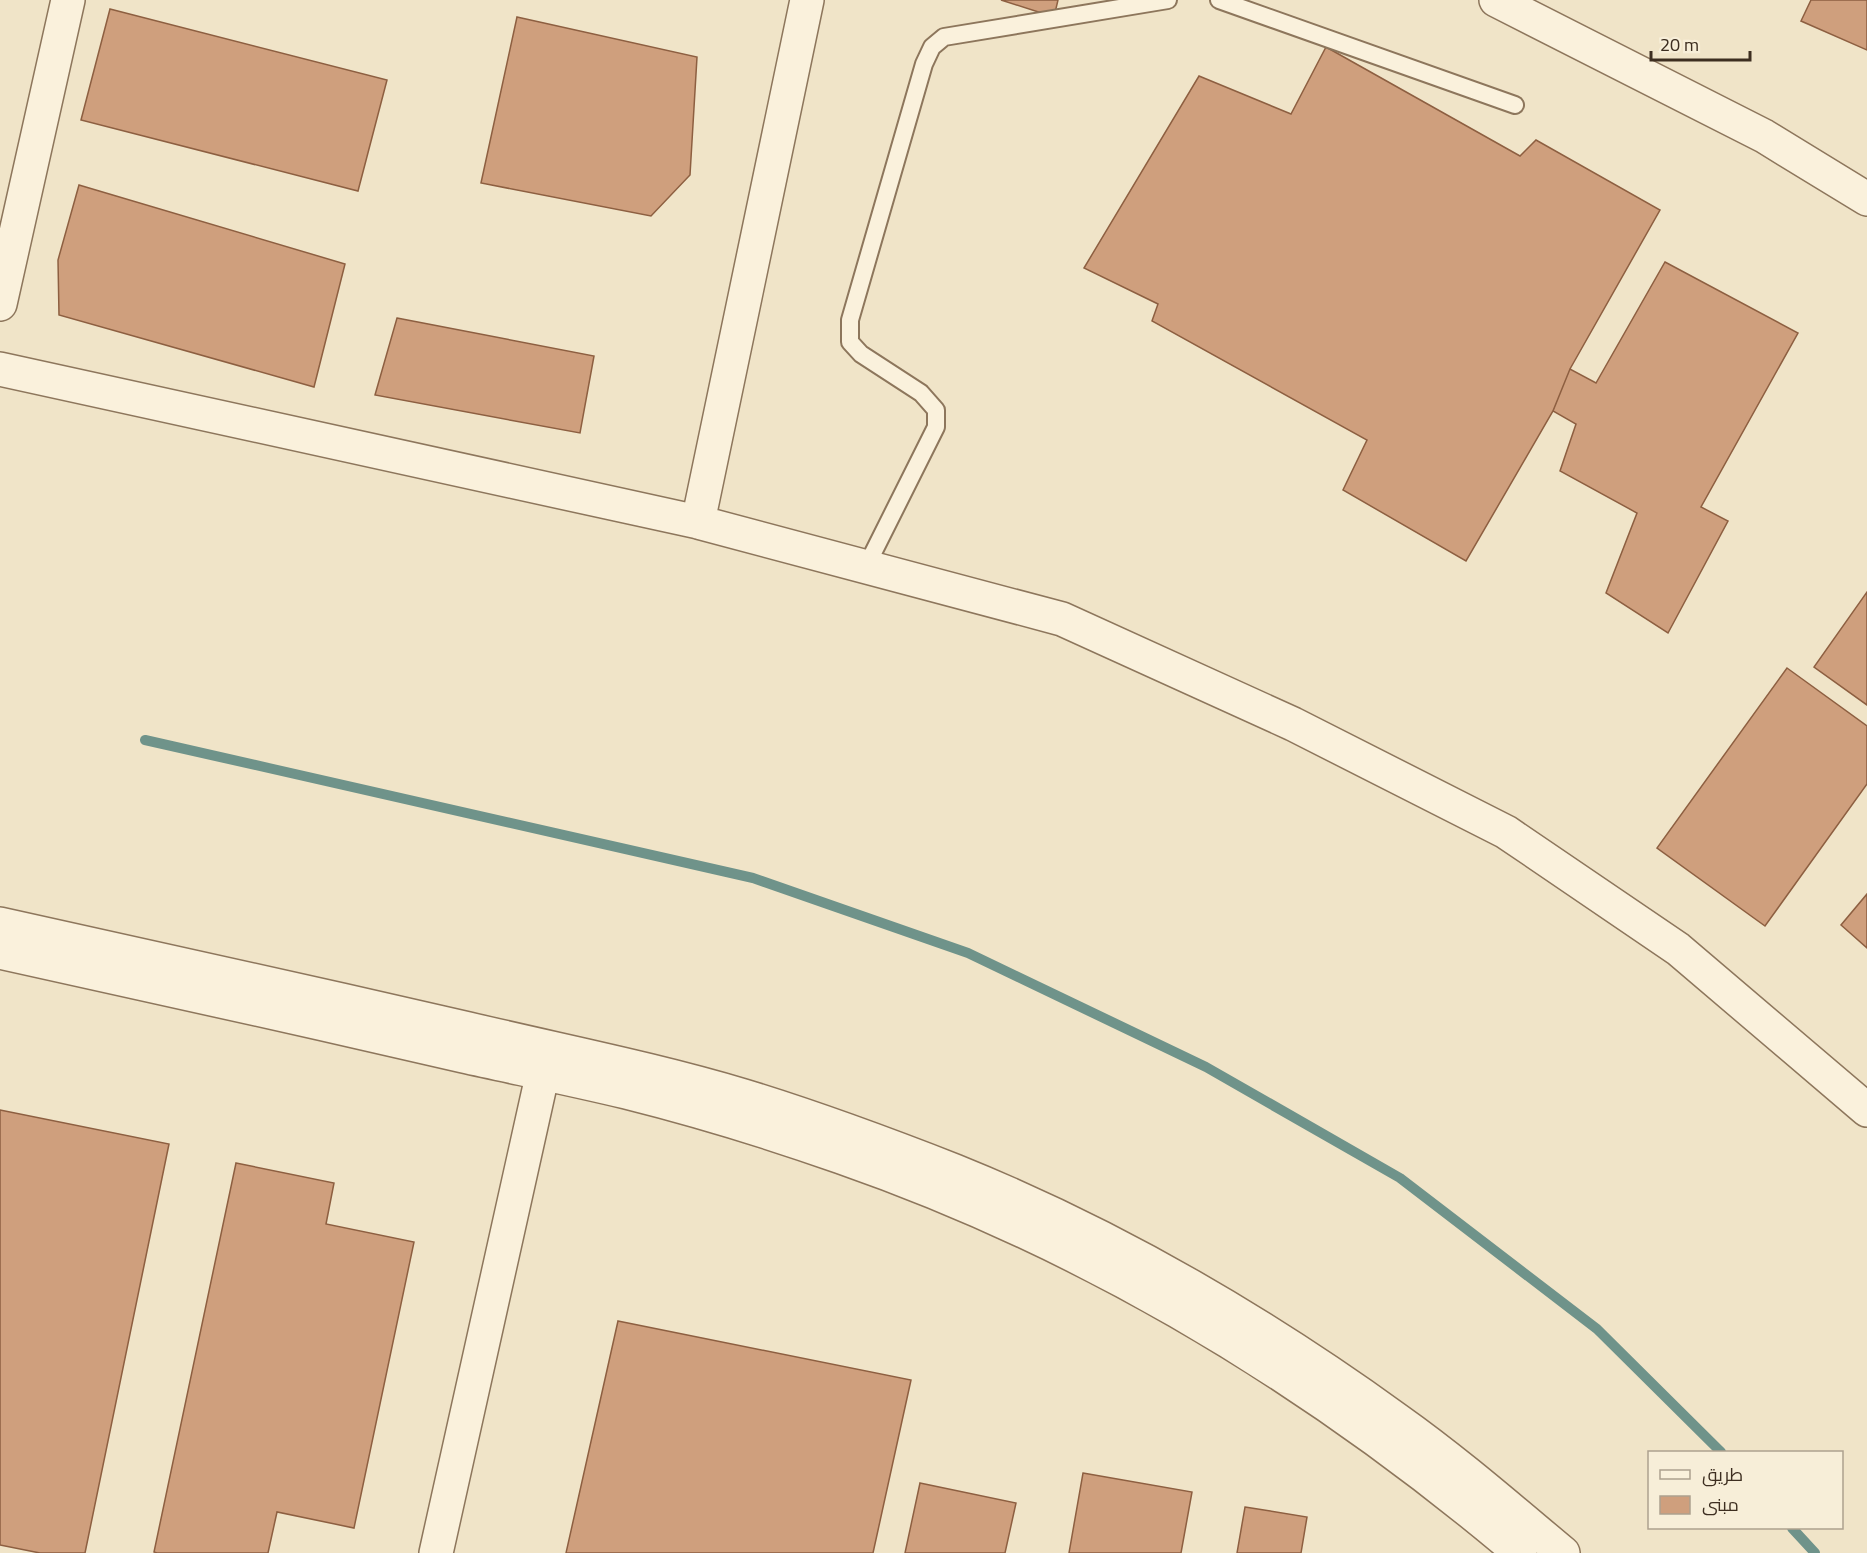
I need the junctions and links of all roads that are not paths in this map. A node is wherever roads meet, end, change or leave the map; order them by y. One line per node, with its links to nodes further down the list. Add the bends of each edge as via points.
1 (68, 0): 8 (street)
2 (807, 0): 10 (street)
3 (1168, 0): 11 (lane, via 944,37 932,47 850,320 850,342 861,354 921,393 936,410 936,427)
4 (1219, 0): 6 (lane)
5 (1496, 0): 7 (street, via 1764,136)
6 (1515, 105)
7 (1867, 199)
8 (0, 304)
9 (0, 369): 10 (street)
10 (698, 522): 11 (street)
11 (866, 567): 16 (street, via 1062,619 1293,724 1506,832 1678,950)
12 (0, 924): 14 (street)
13 (0, 952): 14 (street)
14 (63, 952): 15 (street)
15 (545, 1061): 17 (street, via 629,1079 743,1096 959,1173 1063,1220 1159,1284 1245,1318 1322,1367 1398,1420); 18 (street)
16 (1867, 1110)
17 (1463, 1486): 19 (street); 20 (street)
18 (436, 1553)
19 (1521, 1553)
20 (1563, 1553)

